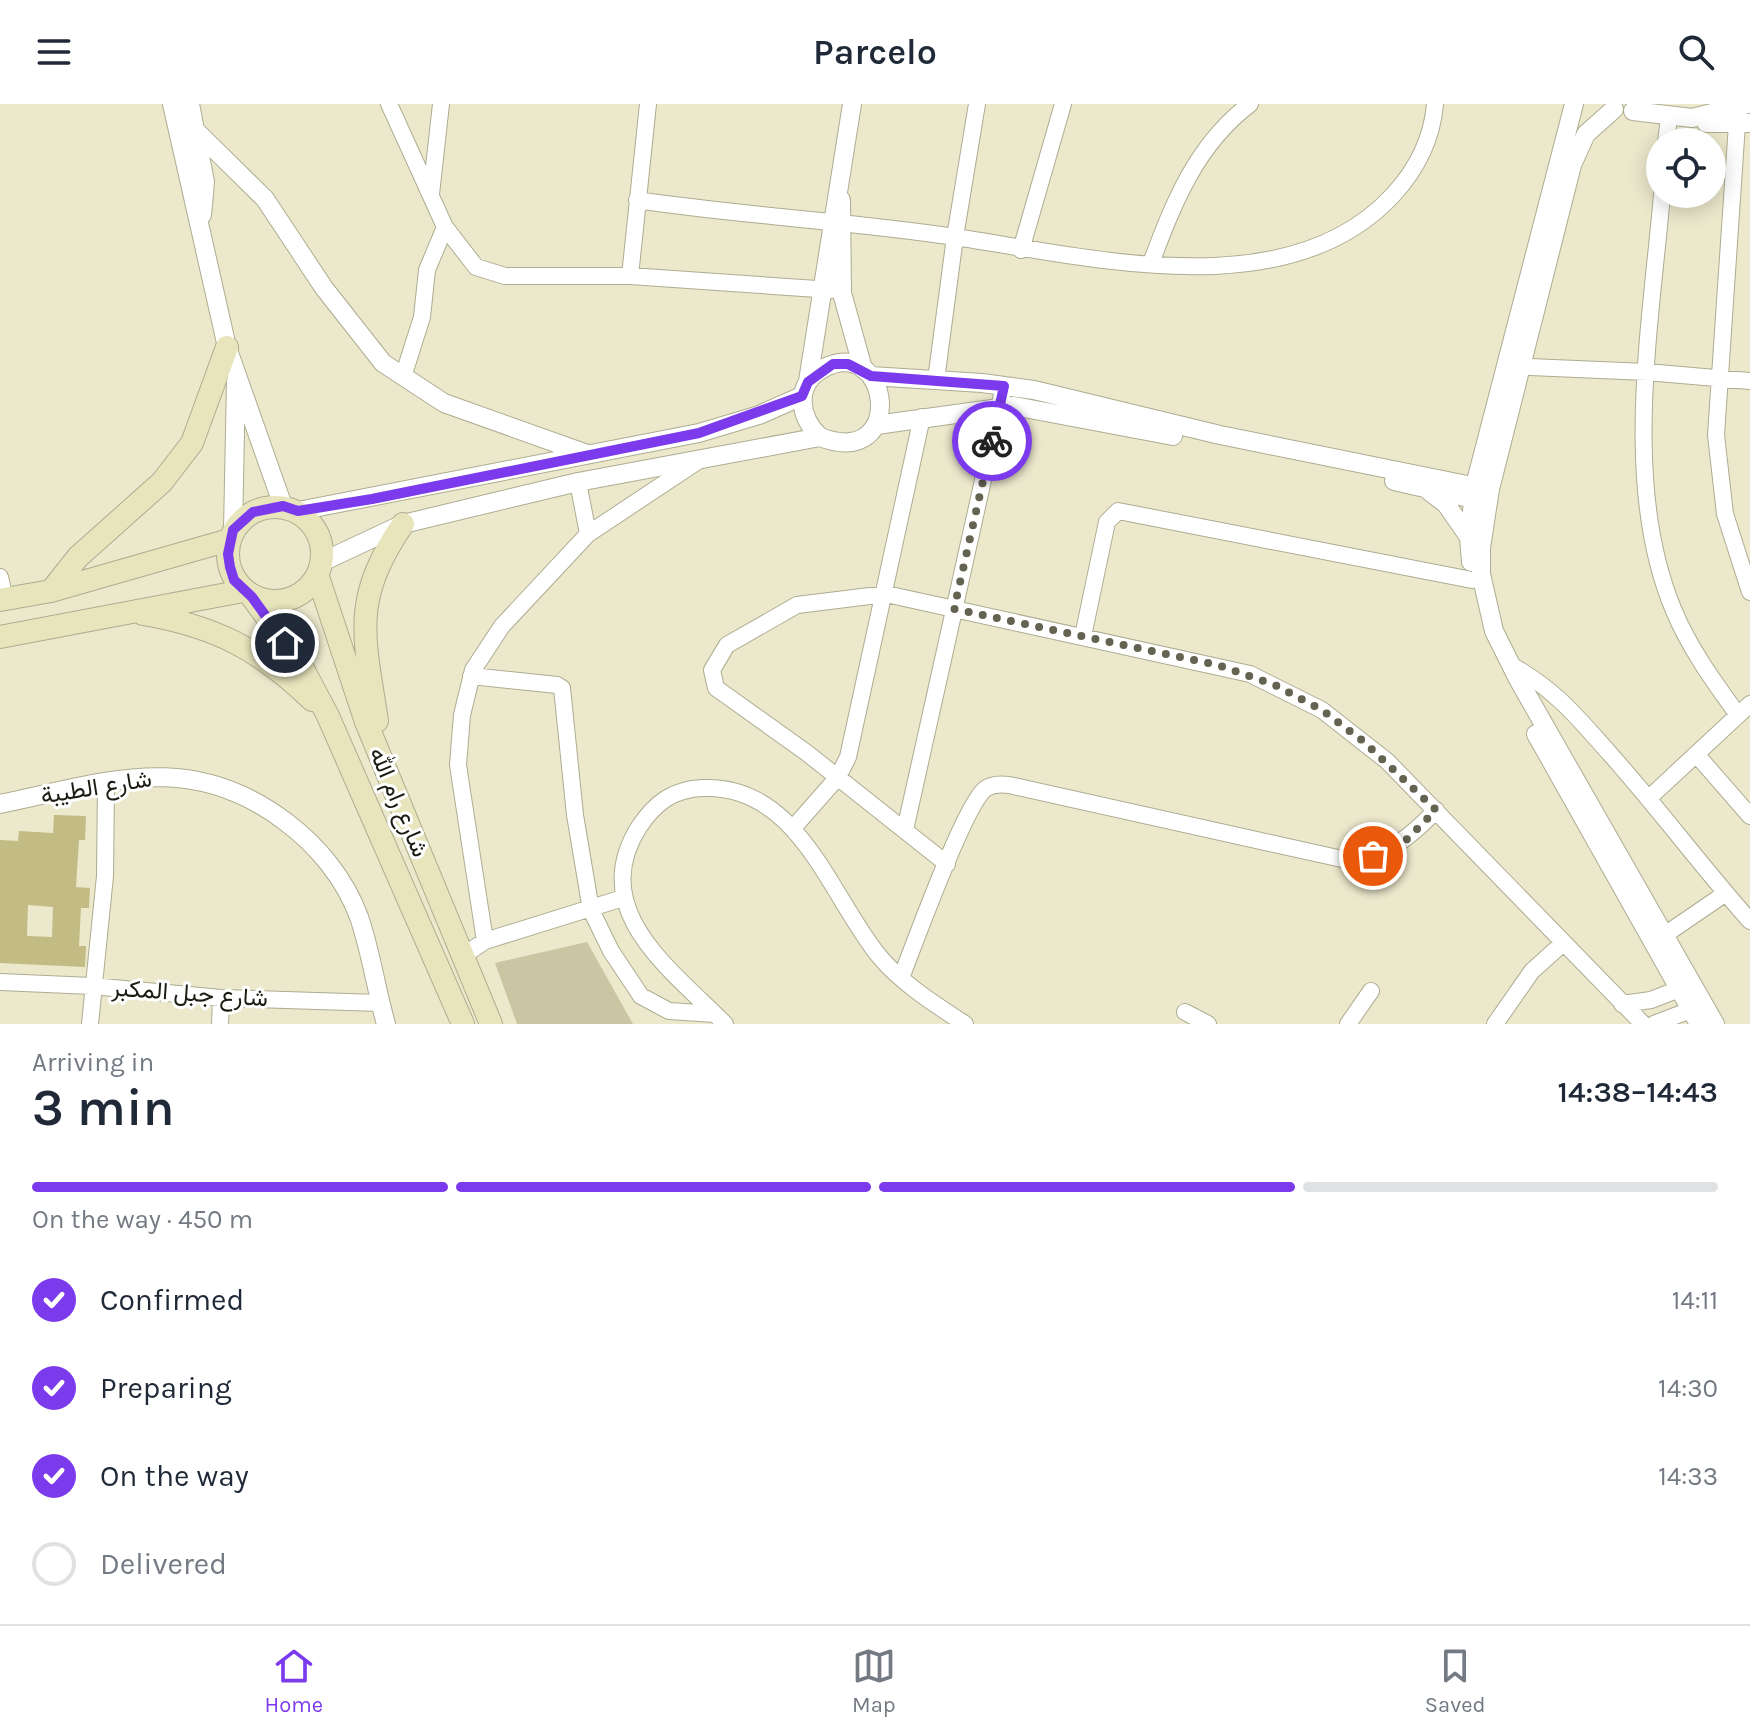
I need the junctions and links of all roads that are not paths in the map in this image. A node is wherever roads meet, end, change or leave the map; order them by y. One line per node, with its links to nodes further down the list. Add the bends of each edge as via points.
1 (172, 104): 25 (street)
2 (190, 104): 20 (street)
3 (389, 104): 21 (street)
4 (441, 104): 21 (street)
5 (648, 104): 22 (street)
6 (852, 104): 24 (street)
7 (977, 104): 27 (street)
8 (1063, 104): 28 (street)
9 (1250, 104): 29 (street, via 1200,154)
10 (1435, 104): 29 (street, via 1427,146 1416,166 1379,210 1342,236 1259,262)
11 (1574, 104): 34 (street)
12 (1653, 104): 15 (street)
13 (1748, 104): 17 (street)
14 (1609, 106): 15 (street); 34 (street, via 1575,154)
15 (1633, 111): 16 (street)
16 (1669, 117): 17 (street); 19 (street)
17 (1692, 118): 18 (street)
18 (1744, 124): 39 (street)
19 (1668, 128)
20 (197, 132): 25 (street, via 205,182); 38 (street, via 265,199 324,288 383,363)
21 (431, 195): 26 (street)
22 (637, 200): 24 (street); 30 (street)
23 (1661, 208): 36 (street)
24 (838, 225): 27 (street); 31 (street); 32 (street)
25 (202, 226): 33 (street)
26 (445, 227): 30 (street, via 476,267 492,273); 38 (street, via 427,270 422,317)
27 (955, 237): 28 (street); 40 (street)
28 (1021, 250): 29 (street)
29 (1151, 263)
30 (630, 276): 31 (street)
31 (821, 287): 32 (street); 43 (street)
32 (842, 293): 35 (street)
33 (227, 347): 37 (street); 61 (main road, via 192,443 162,482 78,557)
34 (1512, 366): 36 (street); 50 (street); 53 (street)
35 (867, 372): 40 (street); 43 (street, via 833,364); 46 (street, via 882,400)
36 (1647, 372): 39 (street); 72 (street, via 1647,497 1662,578 1688,641)
37 (236, 374): 54 (street); 57 (street)
38 (403, 377): 48 (street, via 444,403)
39 (1720, 377): 41 (street); 63 (street, via 1718,476 1729,533)
40 (936, 380): 42 (street)
41 (1750, 381)
42 (1004, 386): 44 (street); 52 (street)
43 (805, 389): 47 (street, via 805,419); 48 (street, via 699,433)
44 (1000, 406): 45 (street); 52 (street, via 1037,408); 66 (street)
45 (922, 417): 46 (street); 65 (street)
46 (876, 425): 47 (street, via 851,442)
47 (820, 437): 49 (street)
48 (587, 454): 54 (street)
49 (700, 459): 51 (street); 56 (street)
50 (1482, 460): 52 (street); 53 (street)
51 (578, 482): 55 (street); 56 (street)
52 (1431, 482): 53 (street); 58 (street)
53 (1481, 494): 58 (street); 70 (street, via 1481,574 1494,631)
54 (290, 508): 57 (main road, via 253,512); 59 (main road, via 318,536)
55 (403, 524): 59 (street); 75 (main road, via 378,566 364,609 363,633)
56 (588, 534): 71 (street, via 502,626)
57 (231, 535): 61 (main road); 64 (main road, via 230,567)
58 (1469, 537): 60 (street)
59 (320, 570): 64 (main road, via 309,588 287,600); 75 (main road, شارع رام الله)
60 (1472, 580): 68 (street, via 1118,511 1107,522); 96 (street, via 1487,643)
61 (51, 591): 62 (main road)
62 (2, 592)
63 (1750, 592)
64 (248, 594): 67 (main road); 73 (main road, شارع رام الله, via 301,665)
65 (886, 594): 66 (street); 76 (street, via 848,757); 76 (street, via 797,605 727,645 712,670 716,688 728,699)
66 (954, 609): 68 (street); 83 (street)
67 (126, 611): 69 (main road); 73 (main road, via 183,621 260,654)
68 (1083, 636): 80 (street, via 1218,665 1300,696 1363,741)
69 (0, 637)
70 (1511, 665): 78 (street, via 1551,689); 89 (street)
71 (471, 676): 87 (street, via 562,688); 90 (street, via 458,765)
72 (1745, 713): 74 (street)
73 (328, 716): 107 (main road, شارع رام الله)
74 (1696, 754): 78 (street); 81 (street)
75 (385, 769): 92 (main road, شارع رام الله)
76 (838, 777): 82 (street); 83 (street)
77 (106, 783): 79 (street, شارع الطيبة); 95 (street, via 105,876); 99 (street, شارع الطيبة, via 147,776 197,778 239,792 314,843 358,914)
78 (1649, 798): 85 (street)
79 (0, 804)
80 (1436, 810): 84 (street, via 1392,848 1342,859 993,785 981,794); 91 (street)
81 (1750, 816)
82 (794, 827): 86 (street, via 729,790 700,788 667,796 651,810 631,843); 93 (street, via 877,954)
83 (905, 830): 84 (street)
84 (947, 864): 93 (street)
85 (1726, 893): 88 (street); 89 (street)
86 (623, 898): 87 (street); 103 (street, via 657,958)
87 (591, 910): 90 (street); 103 (street, via 641,996 669,1011)
88 (1750, 921)
89 (1666, 934): 96 (street)
90 (485, 941): 92 (street)
91 (1562, 944): 100 (street); 112 (street, via 1532,971)
92 (464, 955): 108 (main road, شارع رام الله)
93 (901, 978): 109 (street)
94 (0, 982): 95 (street, شارع جبل المكبر)
95 (92, 986): 98 (street, شارع جبل المكبر); 104 (street)
96 (1687, 987): 100 (street); 102 (street)
97 (1371, 991): 111 (street)
98 (221, 998): 99 (street, شارع جبل المكبر); 105 (street)
99 (380, 1003): 106 (street, شارع الطيبة)
100 (1622, 1004): 113 (street)
101 (1185, 1012): 110 (street)
102 (1699, 1013): 114 (street); 115 (street)
103 (720, 1019)
104 (90, 1024)
105 (220, 1024)
106 (386, 1024)
107 (463, 1024)
108 (491, 1024)
109 (965, 1024)
110 (1208, 1024)
111 (1348, 1024)
112 (1495, 1024)
113 (1643, 1024)
114 (1654, 1024)
115 (1715, 1024)

